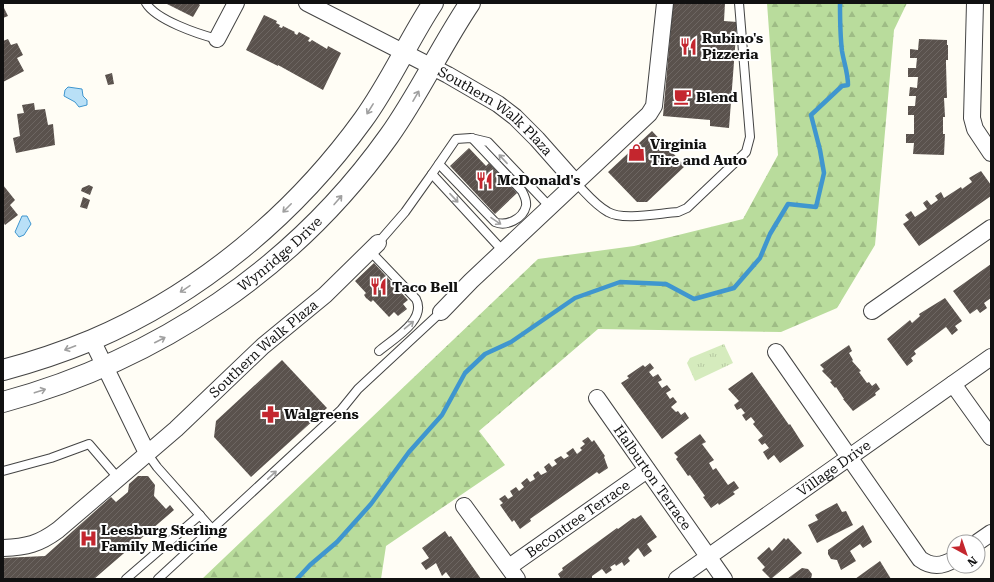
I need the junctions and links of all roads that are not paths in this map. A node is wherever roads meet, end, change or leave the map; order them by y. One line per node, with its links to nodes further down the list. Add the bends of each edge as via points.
1 (146, 3): 9 (lane, via 162,16 196,33)
2 (236, 3): 9 (street)
3 (307, 3): 10 (street, Southern Walk Plaza)
4 (433, 3): 10 (street, Wynridge Drive)
5 (470, 3): 11 (street, Wynridge Drive)
6 (665, 3): 16 (street, via 654,106 649,114)
7 (739, 3): 16 (lane, via 750,137 746,152 687,208 678,212 618,217 596,204)
8 (975, 3): 13 (street, via 972,118 975,129)
9 (217, 39)
10 (404, 53): 11 (street, Southern Walk Plaza); 23 (street, Wynridge Drive, one-way to 23, via 364,119 309,185 276,218 246,245 182,291)
11 (432, 67): 16 (street, Southern Walk Plaza, via 498,104 515,117); 27 (street, Wynridge Drive, one-way to 11, via 168,336 201,316 270,265 300,238 334,204 379,149 410,106)
12 (471, 138): 14 (lane, via 456,139); 14 (lane, one-way to 12, via 495,222 509,223 522,213 526,206 522,190); 17 (lane, one-way to 12, via 488,142)
13 (991, 153)
14 (439, 164): 15 (lane)
15 (432, 174): 19 (lane, via 405,212); 20 (lane, one-way to 20)
16 (576, 183): 17 (street)
17 (550, 207): 20 (street)
18 (991, 228): 21 (street)
19 (374, 247): 24 (lane, one-way to 19, via 415,320 419,313 419,305); 33 (street, Southern Walk Plaza, via 325,295 263,346 176,429)
20 (503, 251): 22 (street)
21 (872, 311)
22 (441, 312): 40 (lane, one-way to 22)
23 (92, 340): 27 (street); 28 (street, Wynridge Drive, one-way to 28, via 48,357)
24 (379, 350)
25 (776, 352): 34 (street)
26 (991, 357): 29 (street, Village Drive)
27 (104, 367): 31 (street, Wynridge Drive, one-way to 27, via 66,383); 33 (street)
28 (3, 370)
29 (953, 384): 32 (street); 34 (street, Village Drive)
30 (597, 398): 35 (street, Halburton Terrace)
31 (3, 402)
32 (991, 437)
33 (147, 452): 37 (street, Southern Walk Plaza); 39 (lane, via 157,467)
34 (848, 458): 42 (street, Village Drive); 43 (street, via 920,559 927,564)
35 (647, 470): 42 (street, Halburton Terrace); 44 (street, Becontree Terrace)
36 (3, 472): 37 (lane, via 89,444)
37 (118, 478): 41 (street, Southern Walk Plaza, via 42,542)
38 (464, 506): 44 (street)
39 (200, 515): 40 (lane); 45 (lane)
40 (213, 530): 46 (lane)
41 (3, 548)
42 (708, 557): 47 (street, Village Drive); 48 (street, Halburton Terrace)
43 (946, 564)
44 (513, 573)
45 (126, 579)
46 (158, 579)
47 (677, 579)
48 (724, 579)

